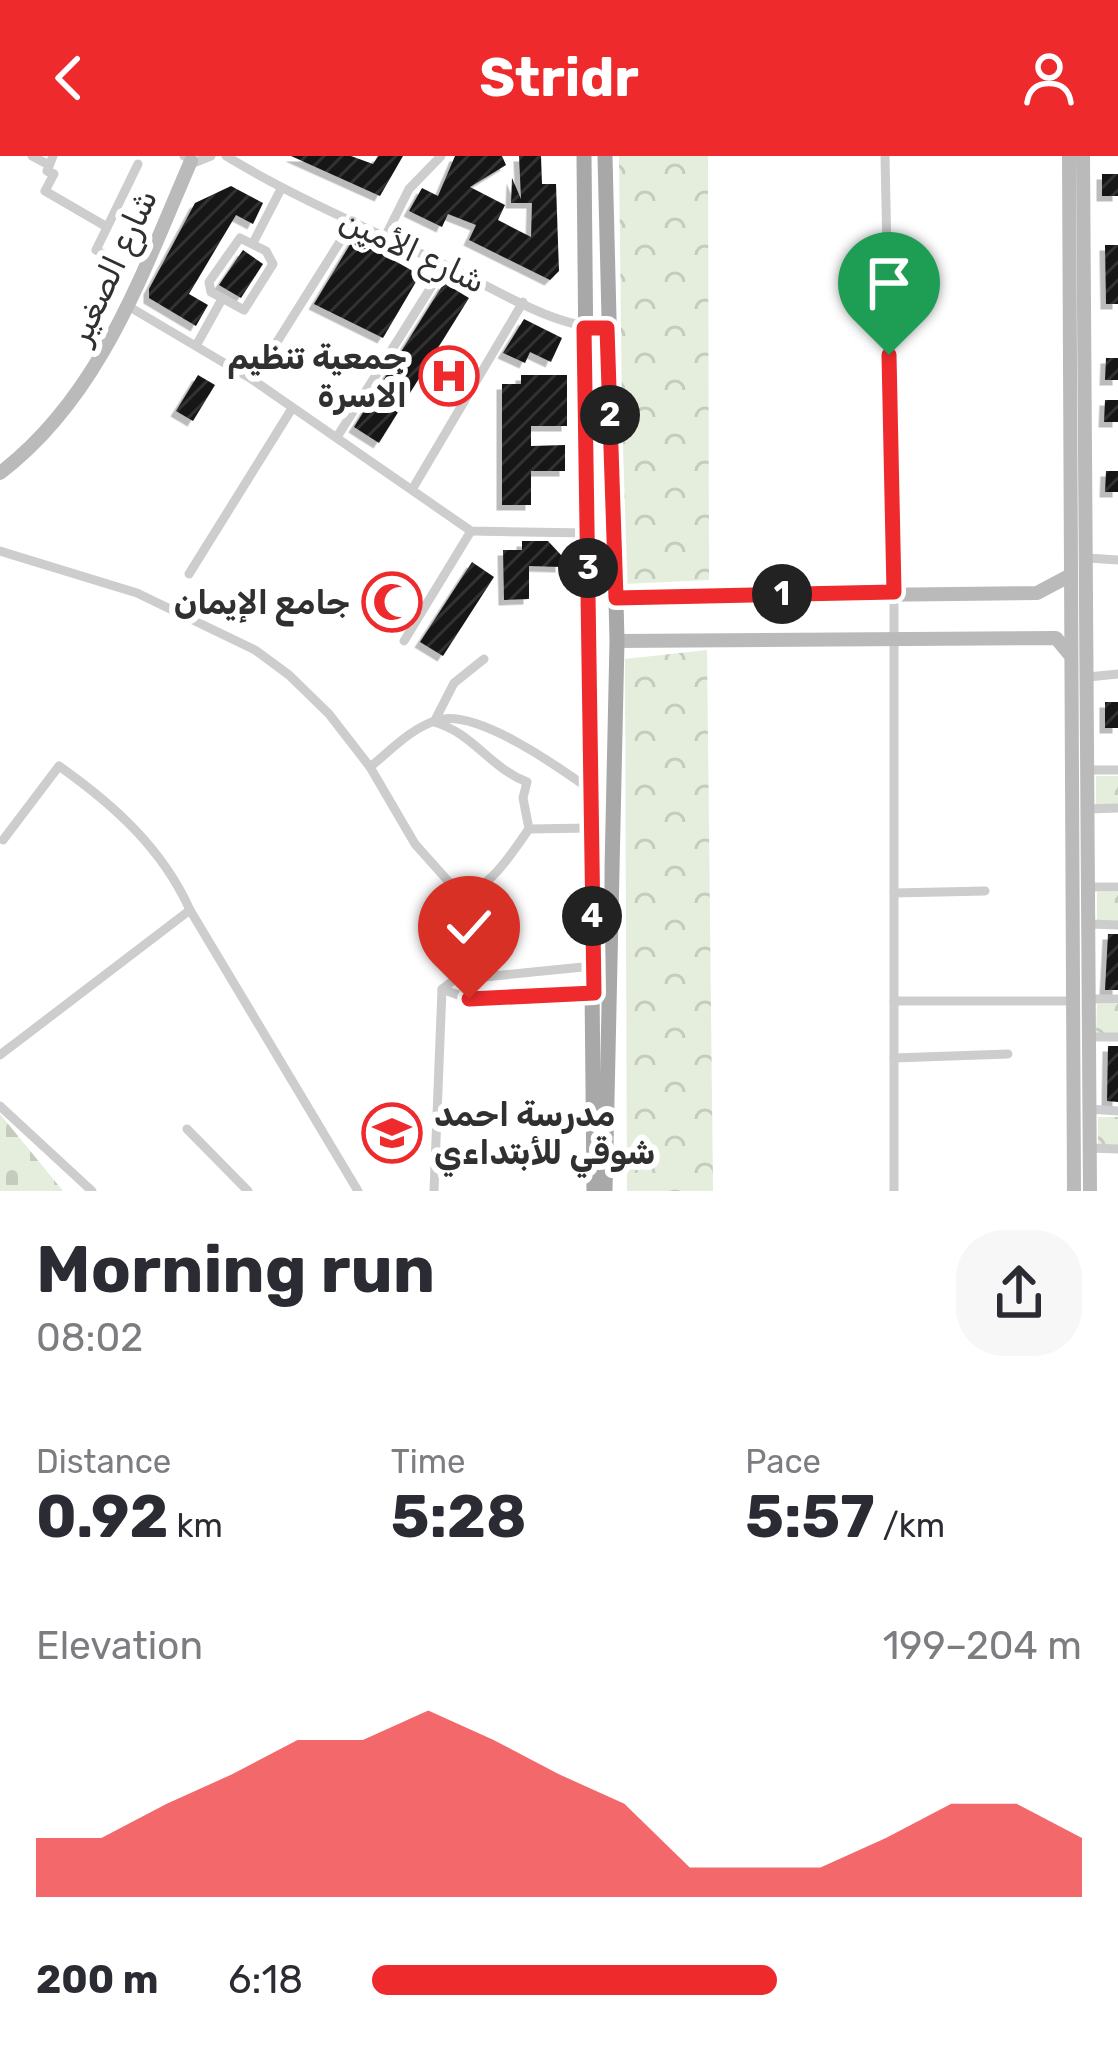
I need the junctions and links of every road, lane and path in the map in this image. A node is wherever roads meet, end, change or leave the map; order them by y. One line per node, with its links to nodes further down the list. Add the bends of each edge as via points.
1 (32, 156): 11 (street)
2 (211, 156): 10 (street, شارع الصغير)
3 (226, 156): 13 (street, شارع الأمين)
4 (441, 156): 16 (street, via 409,190)
5 (584, 156): 23 (main road)
6 (605, 156): 24 (main road)
7 (885, 156): 38 (street)
8 (1069, 156): 37 (main road)
9 (1083, 156): 34 (main road)
10 (187, 158): 22 (main road, شارع الصغير)
11 (51, 160): 15 (street, via 45,191)
12 (138, 164): 15 (street)
13 (281, 189): 14 (street, شارع الأمين); 17 (street)
14 (352, 221): 16 (street, شارع الأمين); 26 (street)
15 (107, 227): 19 (street, via 96,250)
16 (385, 236): 18 (street, شارع الأمين)
17 (253, 243): 20 (street, via 234,241 212,276 211,292); 20 (street, via 273,264 244,310)
18 (446, 265): 21 (street, شارع الأمين); 28 (street)
19 (116, 275)
20 (222, 299): 25 (street)
21 (523, 302): 23 (street, شارع الأمين); 30 (street)
22 (128, 306): 25 (street); 29 (main road, شارع الصغير, via 78,391)
23 (584, 328): 24 (street, شارع الأمين); 32 (main road)
24 (607, 328): 39 (main road)
25 (197, 344): 26 (street)
26 (253, 380): 27 (street)
27 (291, 410): 28 (street); 36 (street)
28 (338, 437): 30 (street)
29 (0, 473)
30 (413, 488): 31 (street)
31 (471, 531): 32 (street); 41 (street)
32 (588, 532): 51 (main road)
33 (0, 551): 48 (street, via 136,593 254,650 329,714)
34 (1088, 558): 35 (street); 46 (main road)
35 (1118, 560)
36 (189, 574)
37 (1071, 575): 38 (main road, via 1037,593); 43 (main road)
38 (894, 592): 39 (main road); 40 (street)
39 (616, 598): 42 (main road)
40 (894, 639): 42 (main road); 43 (main road, via 1056,638); 60 (street)
41 (404, 641)
42 (617, 641): 87 (main road)
43 (1072, 658): 70 (main road)
44 (484, 659): 47 (street, via 454,683)
45 (1118, 674): 46 (street)
46 (1088, 677): 49 (main road)
47 (434, 722): 48 (street); 51 (street, via 458,718 536,751); 55 (street, via 459,729 527,782)
48 (370, 767): 55 (street, via 416,844 457,891 477,888)
49 (1088, 770): 50 (street); 53 (main road)
50 (1118, 770)
51 (589, 789): 54 (main road)
52 (1118, 808): 53 (street)
53 (1089, 809): 57 (main road)
54 (590, 828): 55 (street); 64 (main road)
55 (529, 829)
56 (3, 840): 61 (street, via 58,766 133,826 175,877)
57 (1089, 886): 58 (street); 62 (main road)
58 (1118, 887)
59 (985, 891): 60 (street)
60 (894, 892): 69 (street)
61 (190, 910): 74 (street); 84 (street)
62 (1090, 925): 63 (street); 67 (main road)
63 (1118, 925)
64 (593, 966): 65 (street, via 454,980); 66 (main road)
65 (442, 989): 66 (street, via 469,999); 85 (street)
66 (594, 993): 86 (main road)
67 (1091, 999): 68 (street); 71 (main road)
68 (1118, 999)
69 (894, 1001): 70 (street); 75 (street)
70 (1073, 1001): 89 (main road)
71 (1089, 1037): 72 (street); 77 (main road)
72 (1118, 1037)
73 (1008, 1054): 75 (street)
74 (0, 1055)
75 (894, 1058): 88 (street)
76 (0, 1106): 82 (street)
77 (1089, 1108): 78 (street); 80 (main road)
78 (1118, 1111)
79 (188, 1129): 83 (street)
80 (1090, 1148): 81 (street); 90 (main road)
81 (1118, 1149)
82 (92, 1191)
83 (248, 1191)
84 (358, 1191)
85 (434, 1191)
86 (594, 1191)
87 (605, 1191)
88 (894, 1191)
89 (1074, 1191)
90 (1090, 1191)

